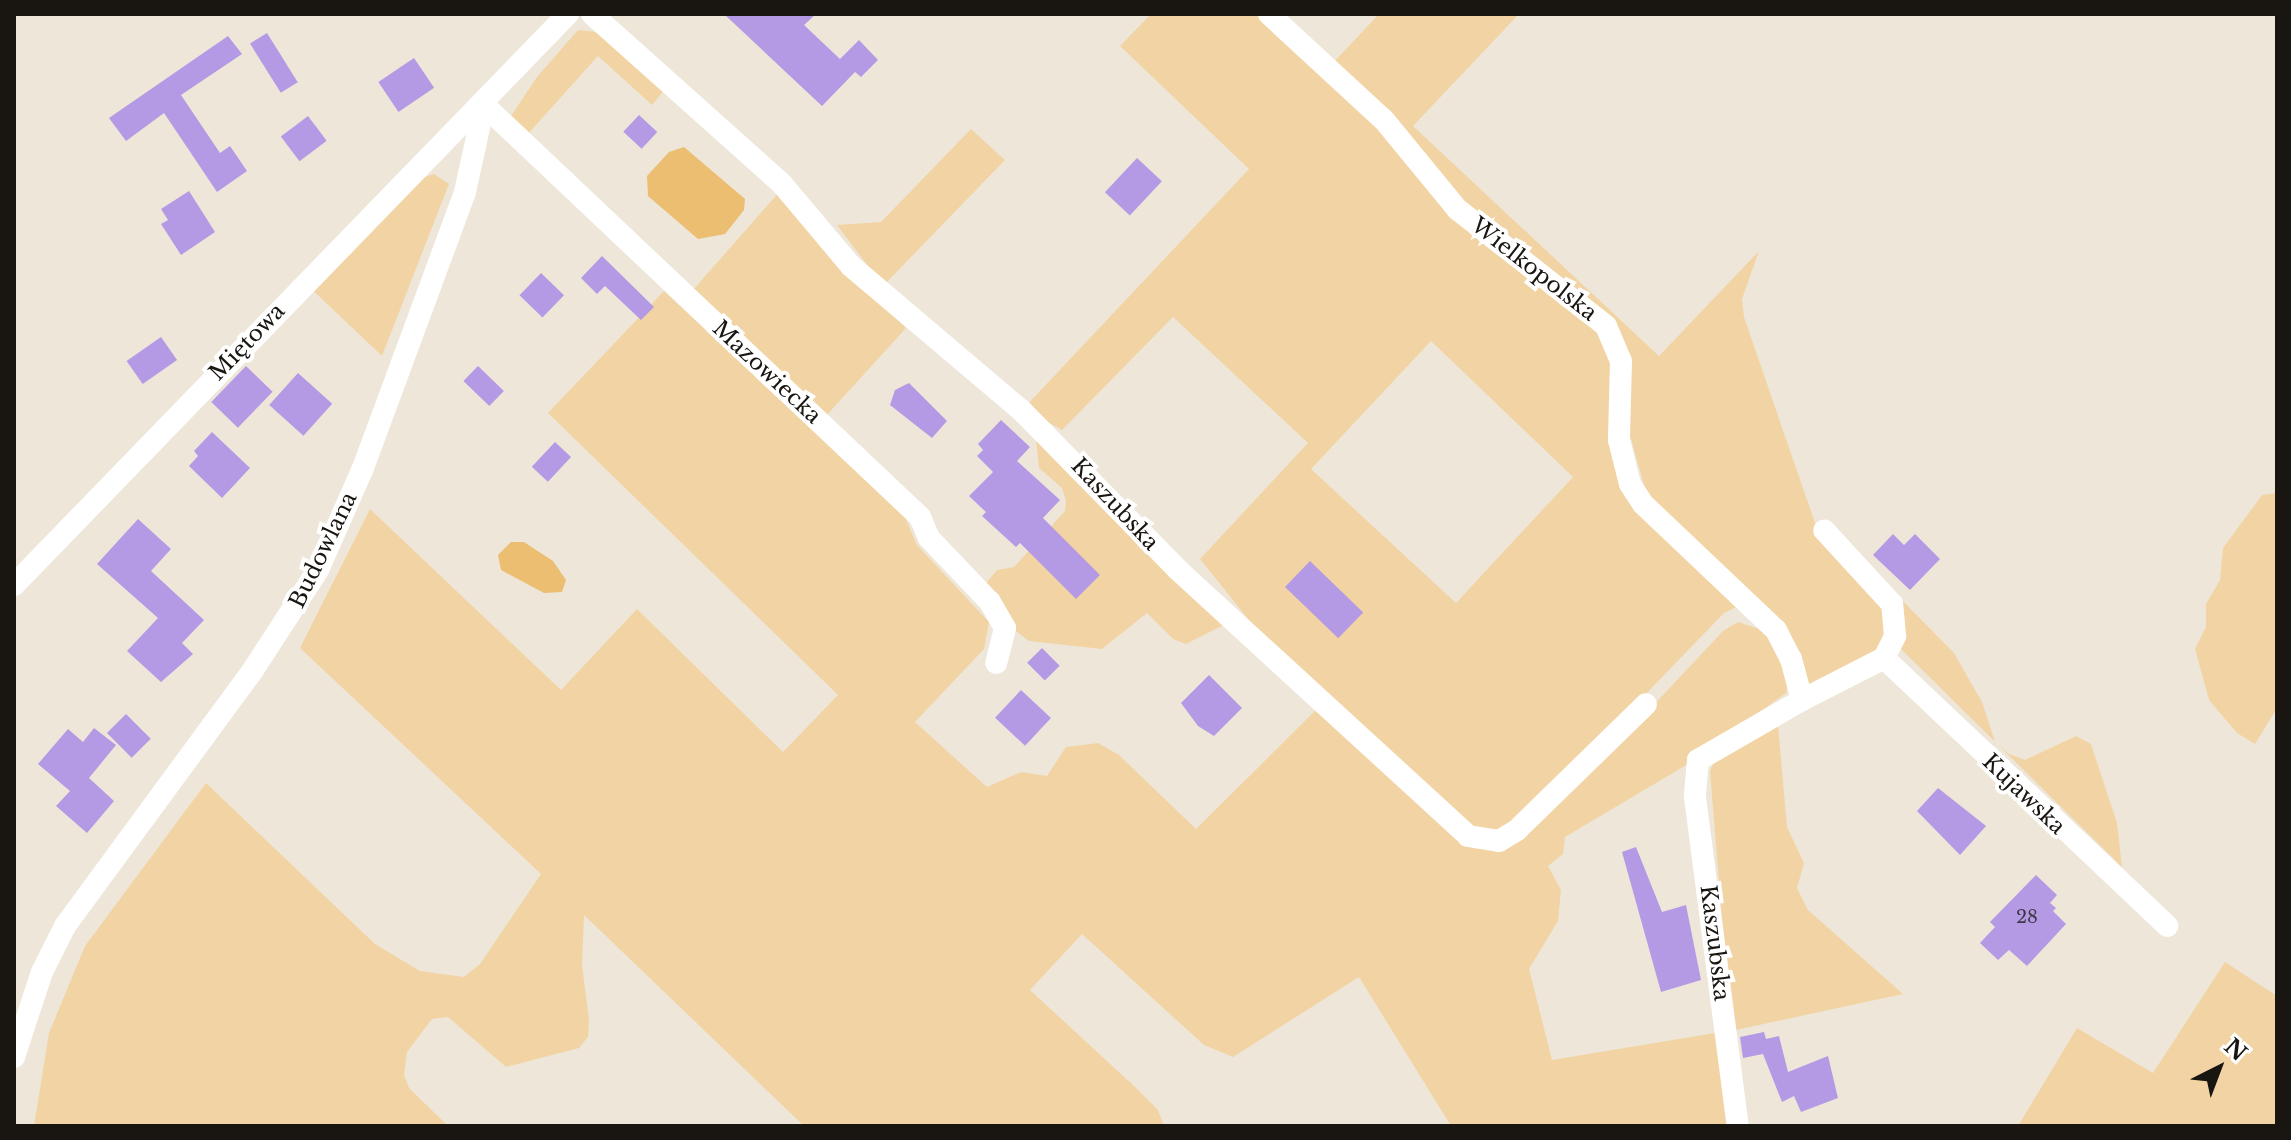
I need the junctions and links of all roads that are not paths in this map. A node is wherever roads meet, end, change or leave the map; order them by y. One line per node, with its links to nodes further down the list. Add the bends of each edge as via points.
1 (568, 14): 4 (street)
2 (592, 14): 10 (street, Kaszubska, via 782,184 851,266 1021,410 1177,569 1468,836 1499,841 1517,830)
3 (1269, 14): 9 (street, Wielkopolska, via 1384,120 1457,209 1606,326 1621,361 1619,440 1630,484 1643,504 1776,630)
4 (484, 105): 6 (street, Miętowa, via 240,348); 8 (street, Mazowiecka, via 920,517 929,538 990,602 1005,628); 12 (street, Budowlana, via 465,192 363,468 318,570 253,670 65,926 37,984)
5 (1824, 530): 7 (street, via 1892,604 1895,636)
6 (14, 585)
7 (1884, 658): 9 (street); 11 (street, Kujawska)
8 (996, 663)
9 (1802, 700): 13 (street, Kaszubska, via 1698,760 1695,797)
10 (1646, 704)
11 (2167, 926)
12 (14, 1057)
13 (1738, 1126)

